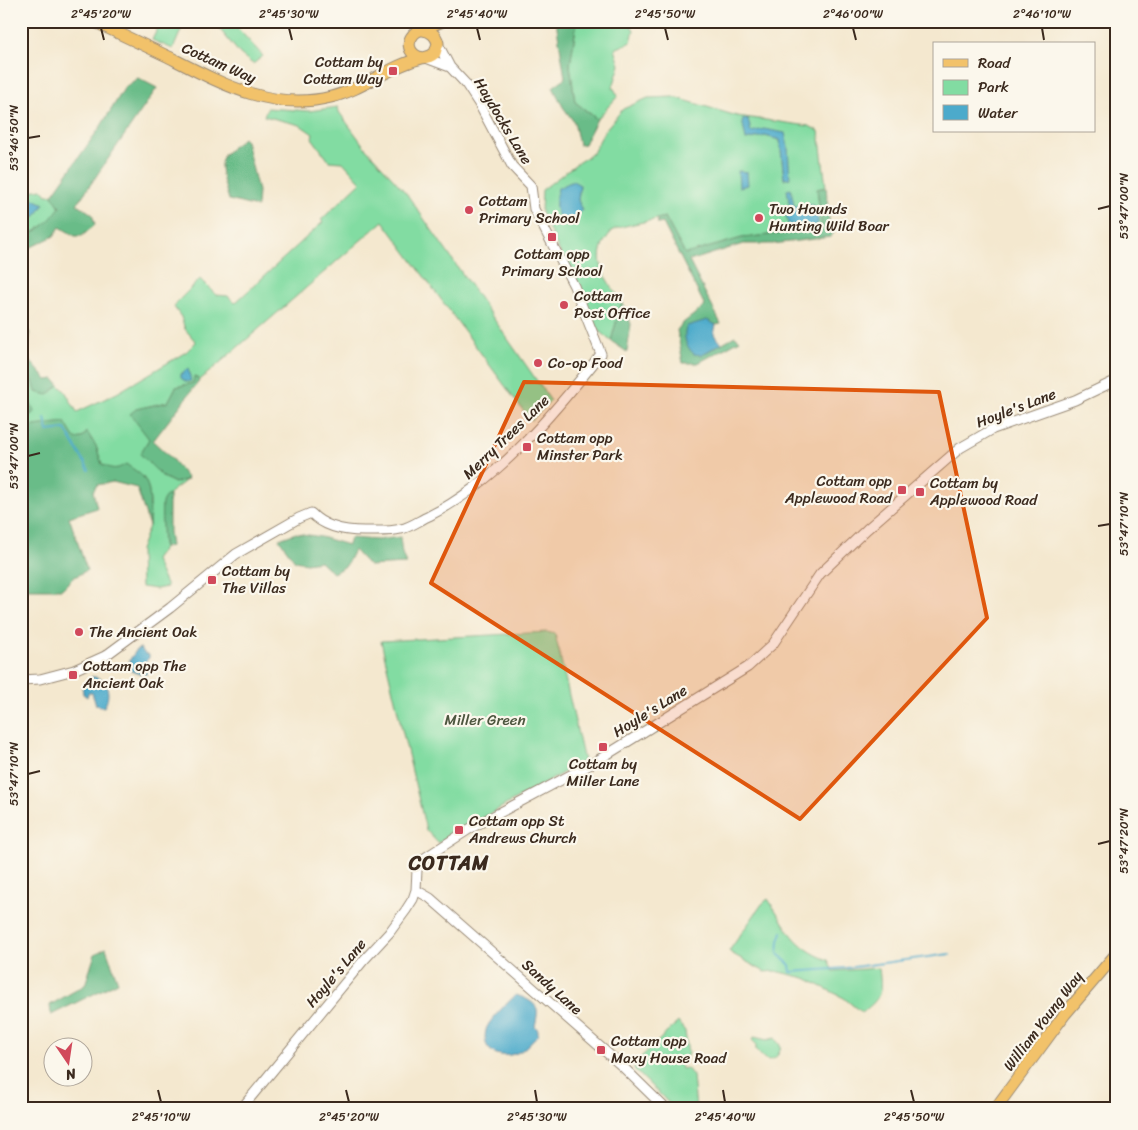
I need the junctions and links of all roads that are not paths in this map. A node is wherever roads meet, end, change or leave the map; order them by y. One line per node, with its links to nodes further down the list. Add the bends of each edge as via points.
1 (93, 21): 8 (main road, Cottam Way, via 229,86 278,100 301,102 340,95)
2 (442, 21): 4 (main road)
3 (447, 21): 5 (main road)
4 (423, 30): 5 (main road, via 431,32); 6 (main road, via 413,35)
5 (438, 43): 7 (main road, via 434,53); 9 (street, Haydocks Lane)
6 (409, 44): 7 (main road, via 412,52); 8 (main road, Cottam Way)
7 (424, 58): 8 (main road, Cottam Way); 9 (street, Haydocks Lane)
8 (393, 68)
9 (450, 68): 10 (street, Haydocks Lane, via 479,104 512,166 531,186 534,209 574,286)
10 (602, 354): 12 (street, Merry Trees Lane, via 568,396 488,478 436,512 404,528 387,531 348,531 315,518 311,513 236,554 105,656 74,670 40,679)
11 (1117, 380): 13 (street, Hoyle's Lane, via 1075,400 993,429 960,448 820,574 773,644 756,661 595,762 434,851 417,870)
12 (21, 680)
13 (416, 890): 15 (street, Hoyle's Lane, via 389,933); 16 (street, Sandy Lane, via 430,898 622,1066)
14 (1117, 953): 17 (main road, William Young Way, via 1065,1014)
15 (241, 1109)
16 (666, 1109)
17 (995, 1109)

